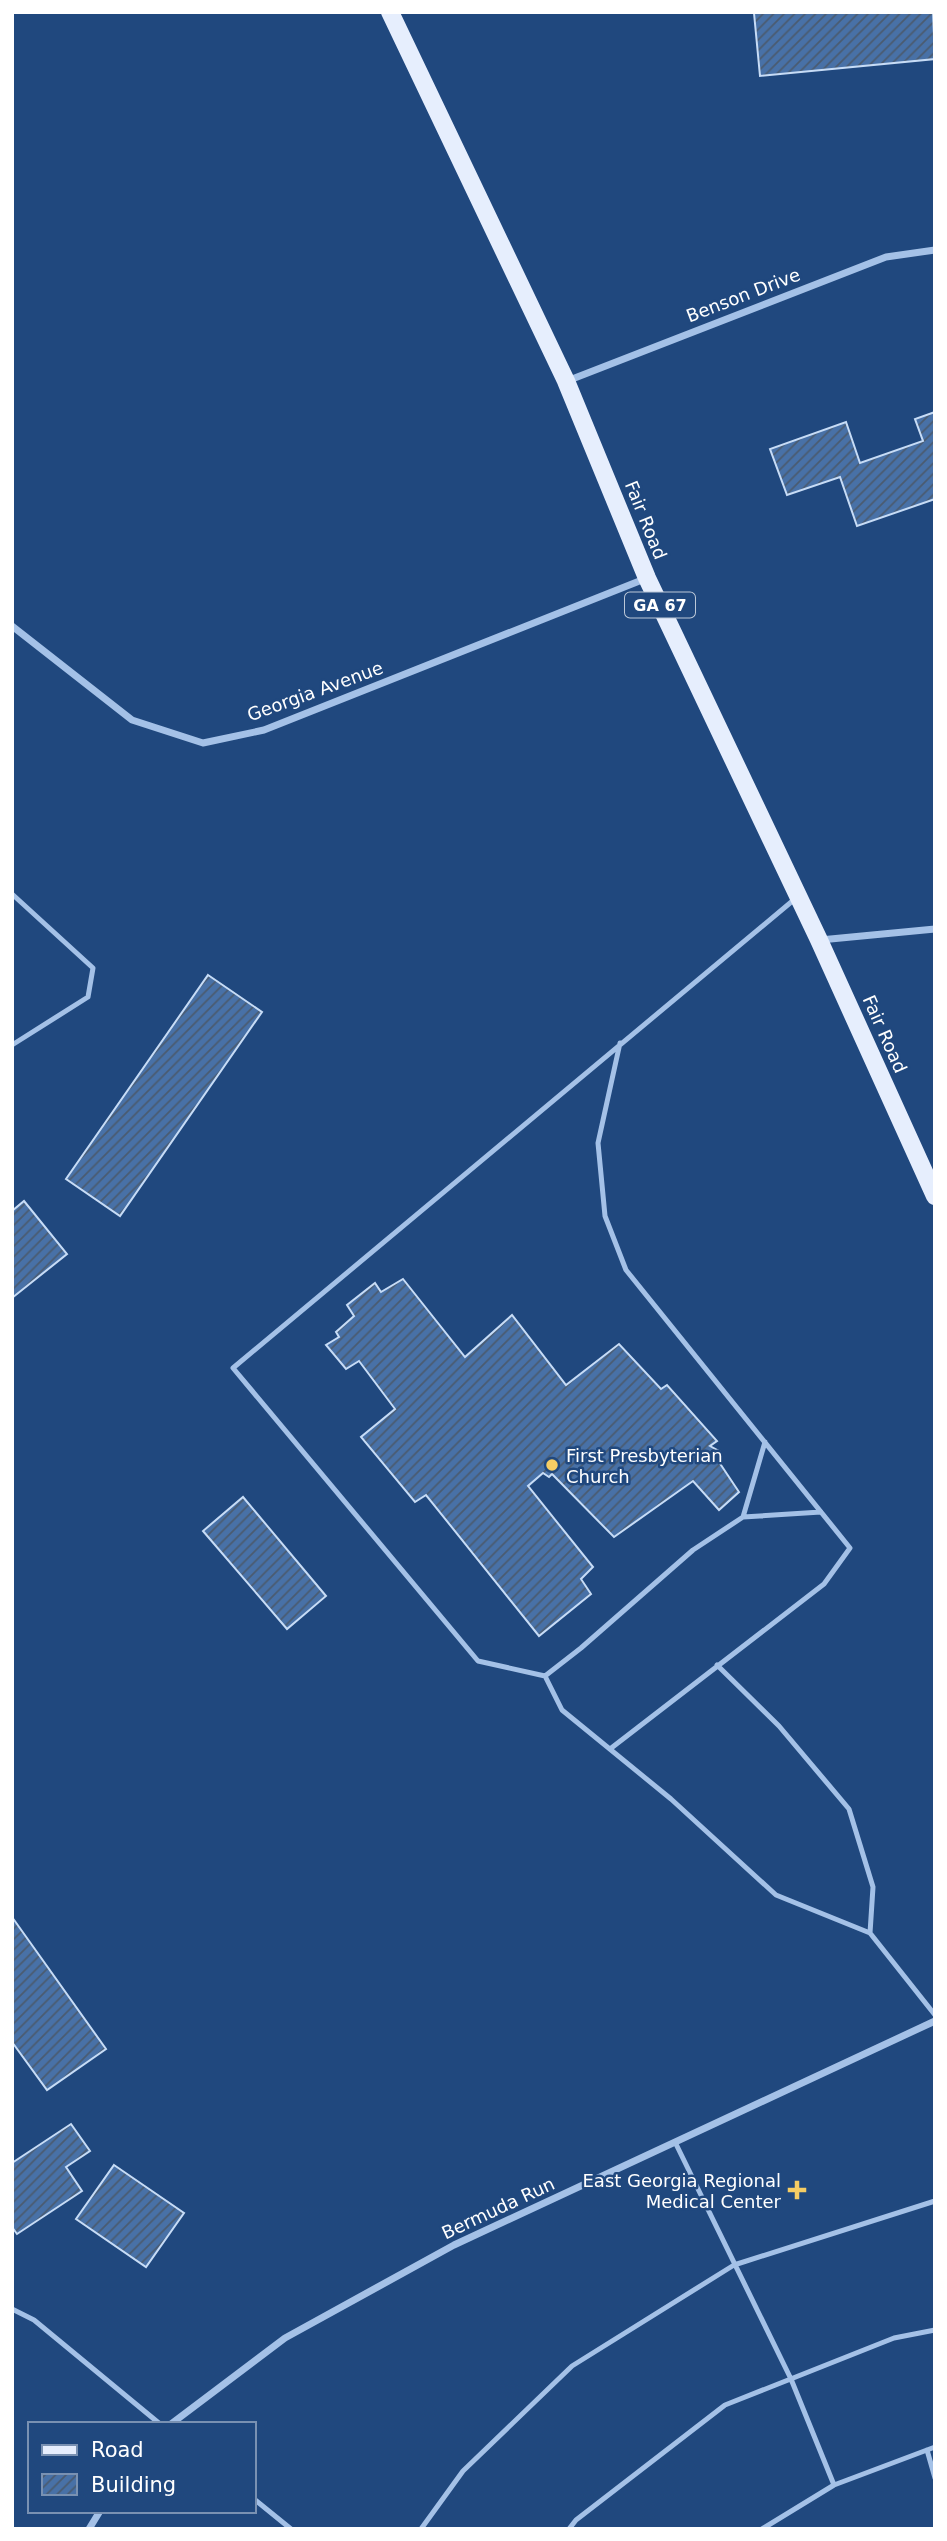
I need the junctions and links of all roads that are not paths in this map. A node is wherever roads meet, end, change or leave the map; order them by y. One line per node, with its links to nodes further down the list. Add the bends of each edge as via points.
1 (390, 12): 3 (main road, Fair Road / GA 67)
2 (935, 250): 3 (street, Benson Drive, via 886,257)
3 (566, 381): 4 (main road, Fair Road / GA 67)
4 (647, 578): 5 (street, Georgia Avenue, via 264,730 203,743 132,720); 7 (main road, Fair Road / GA 67)
5 (12, 626)
6 (12, 894): 11 (lane, via 93,968 88,998)
7 (798, 896): 9 (main road, Fair Road / GA 67); 10 (lane)
8 (935, 929): 9 (street)
9 (820, 940): 12 (main road, Fair Road / GA 67)
10 (620, 1043): 13 (lane, via 598,1143 605,1216 626,1270); 17 (lane, via 233,1368 478,1661)
11 (12, 1045)
12 (935, 1196)
13 (765, 1442): 14 (lane); 15 (lane)
14 (821, 1512): 15 (lane); 16 (lane, via 850,1548 824,1584)
15 (743, 1517): 17 (lane, via 693,1550)
16 (717, 1665): 18 (lane); 19 (lane, via 779,1726 849,1810 873,1887)
17 (545, 1676): 18 (lane, via 562,1710)
18 (610, 1749): 19 (lane, via 776,1895)
19 (870, 1933): 20 (lane)
20 (935, 2018): 21 (street, Bermuda Run)
21 (675, 2142): 23 (lane); 28 (street, Bermuda Run, via 454,2245 285,2338)
22 (935, 2201): 23 (lane)
23 (734, 2264): 26 (lane); 37 (lane, via 572,2366 463,2471)
24 (12, 2309): 27 (lane, via 34,2320)
25 (935, 2330): 26 (lane, via 894,2338)
26 (791, 2379): 32 (lane); 38 (lane, via 725,2405)
27 (158, 2422)
28 (174, 2422)
29 (935, 2447): 30 (lane)
30 (927, 2450): 31 (lane); 32 (lane)
31 (935, 2478)
32 (834, 2485): 39 (lane)
33 (256, 2501): 36 (lane)
34 (99, 2513): 35 (street)
35 (89, 2529)
36 (291, 2529)
37 (421, 2529)
38 (569, 2529)
39 (762, 2529)

